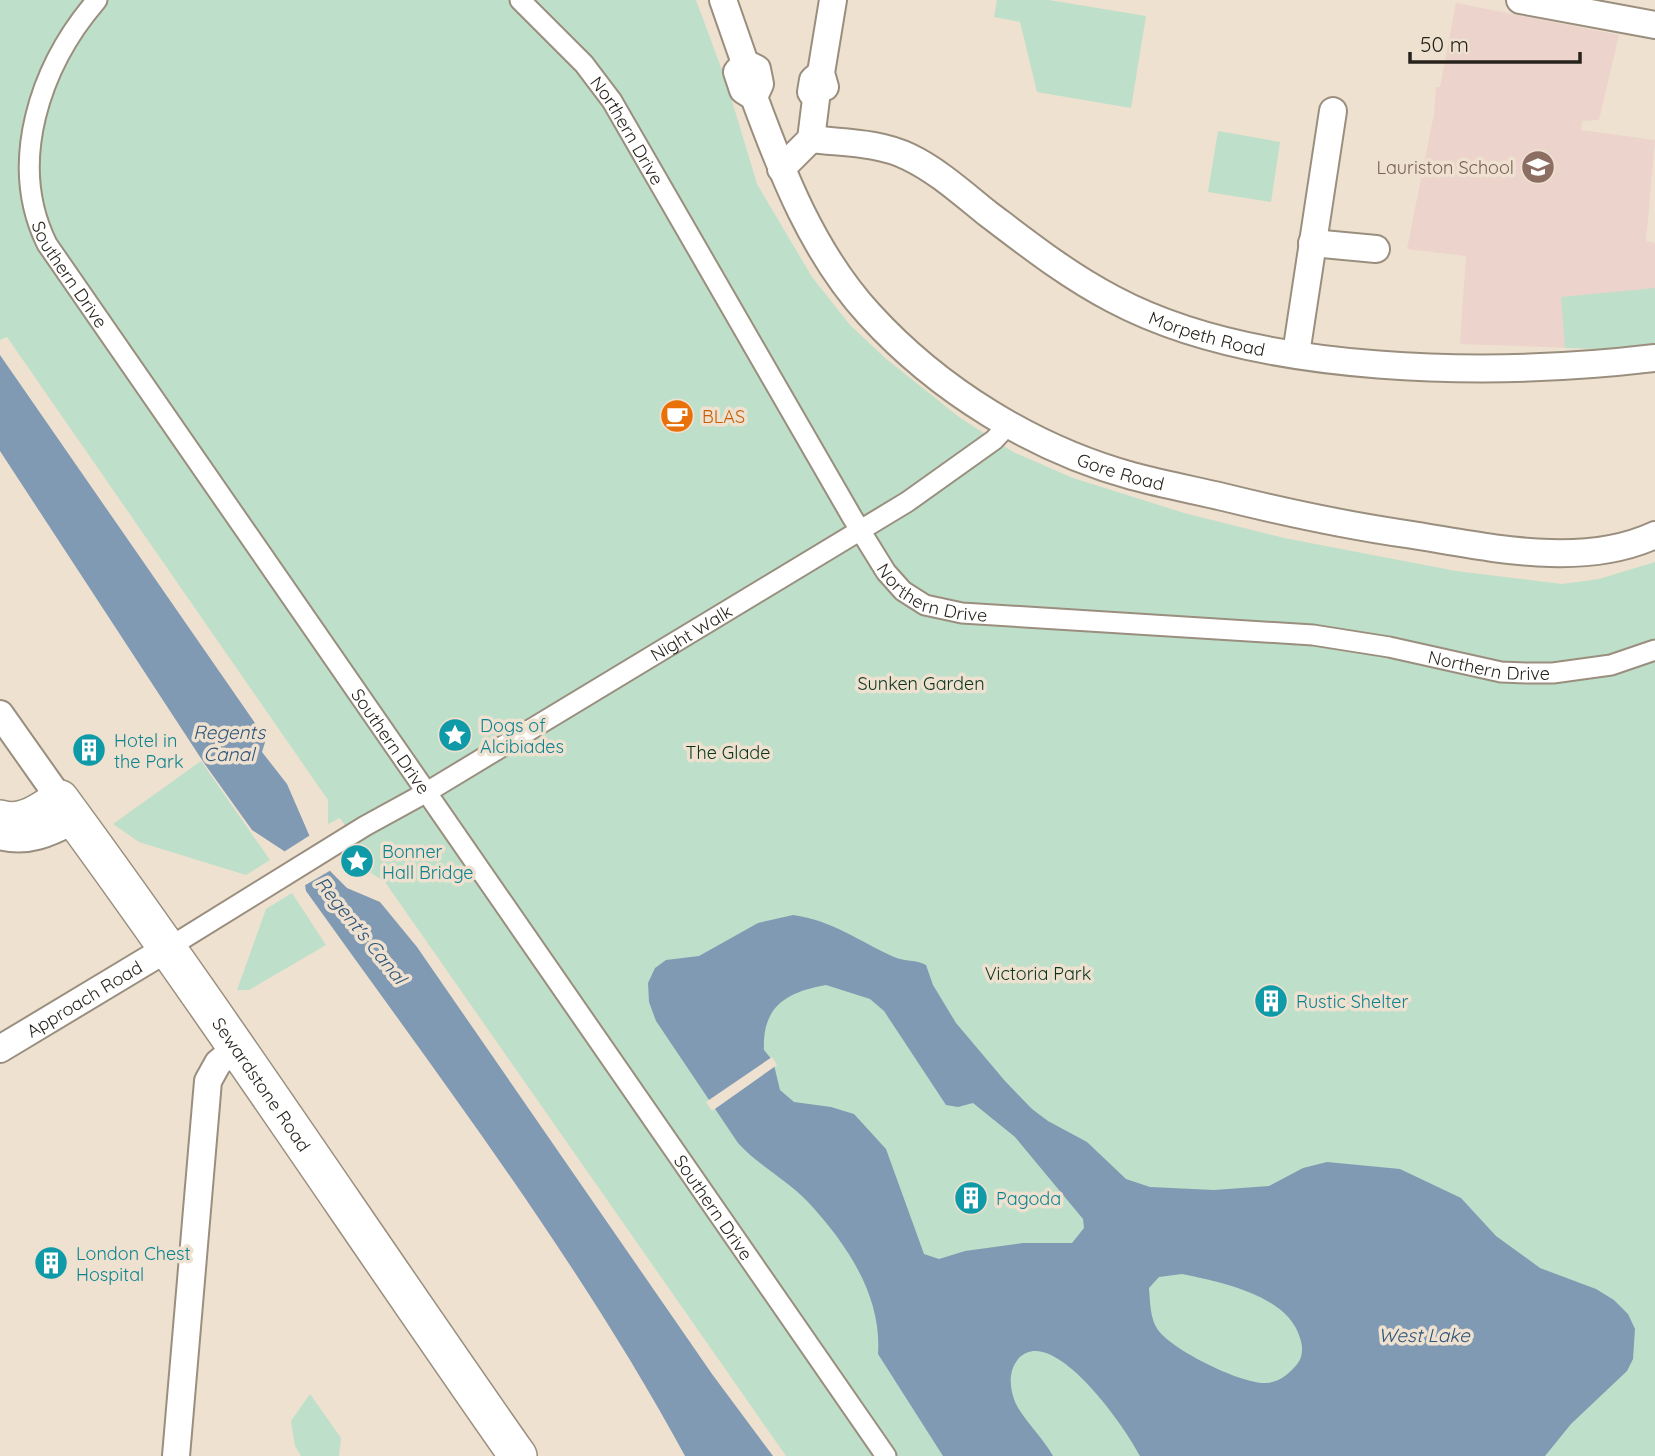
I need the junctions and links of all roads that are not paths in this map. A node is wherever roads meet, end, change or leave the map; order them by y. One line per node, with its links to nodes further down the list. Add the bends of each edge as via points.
1 (96, 0): 19 (street, Southern Drive, via 60,56 33,129 28,169 37,223 72,284)
2 (520, 0): 15 (street, Northern Drive, via 584,64 612,101)
3 (723, 0): 9 (street, Gore Road, via 745,63 737,72 743,90 754,97)
4 (833, 0): 8 (street, via 821,73 824,93 816,99)
5 (1520, 0): 6 (street)
6 (1655, 25)
7 (1333, 111): 10 (street)
8 (811, 139): 9 (street); 12 (street, Morpeth Road, via 868,145 907,156 1062,271 1116,301 1200,335)
9 (781, 169): 14 (street, Gore Road, via 813,235 867,313 922,363)
10 (1312, 243): 11 (street); 12 (street)
11 (1376, 249)
12 (1296, 354): 13 (street, Morpeth Road, via 1454,368 1558,367)
13 (1655, 358)
14 (1008, 425): 15 (street, Night Walk, via 907,502); 16 (street, Gore Road, via 1132,476 1320,522 1520,550 1609,550)
15 (860, 530): 17 (street, Northern Drive, via 903,591 925,605 962,612 1313,635 1527,673 1611,666); 19 (street, Night Walk)
16 (1655, 535)
17 (1655, 650)
18 (0, 714): 20 (street, Sewardstone Road)
19 (427, 792): 23 (street, Night Walk); 28 (street, Southern Drive)
20 (67, 809): 21 (main road, via 9,822); 22 (street, via 35,837); 23 (main road, Sewardstone Road)
21 (0, 818)
22 (0, 836)
23 (168, 947): 24 (street, Approach Road); 25 (main road, Sewardstone Road)
24 (0, 1049)
25 (235, 1049): 26 (street, via 218,1063 208,1081); 27 (main road, Sewardstone Road)
26 (176, 1456)
27 (518, 1456)
28 (886, 1456)

